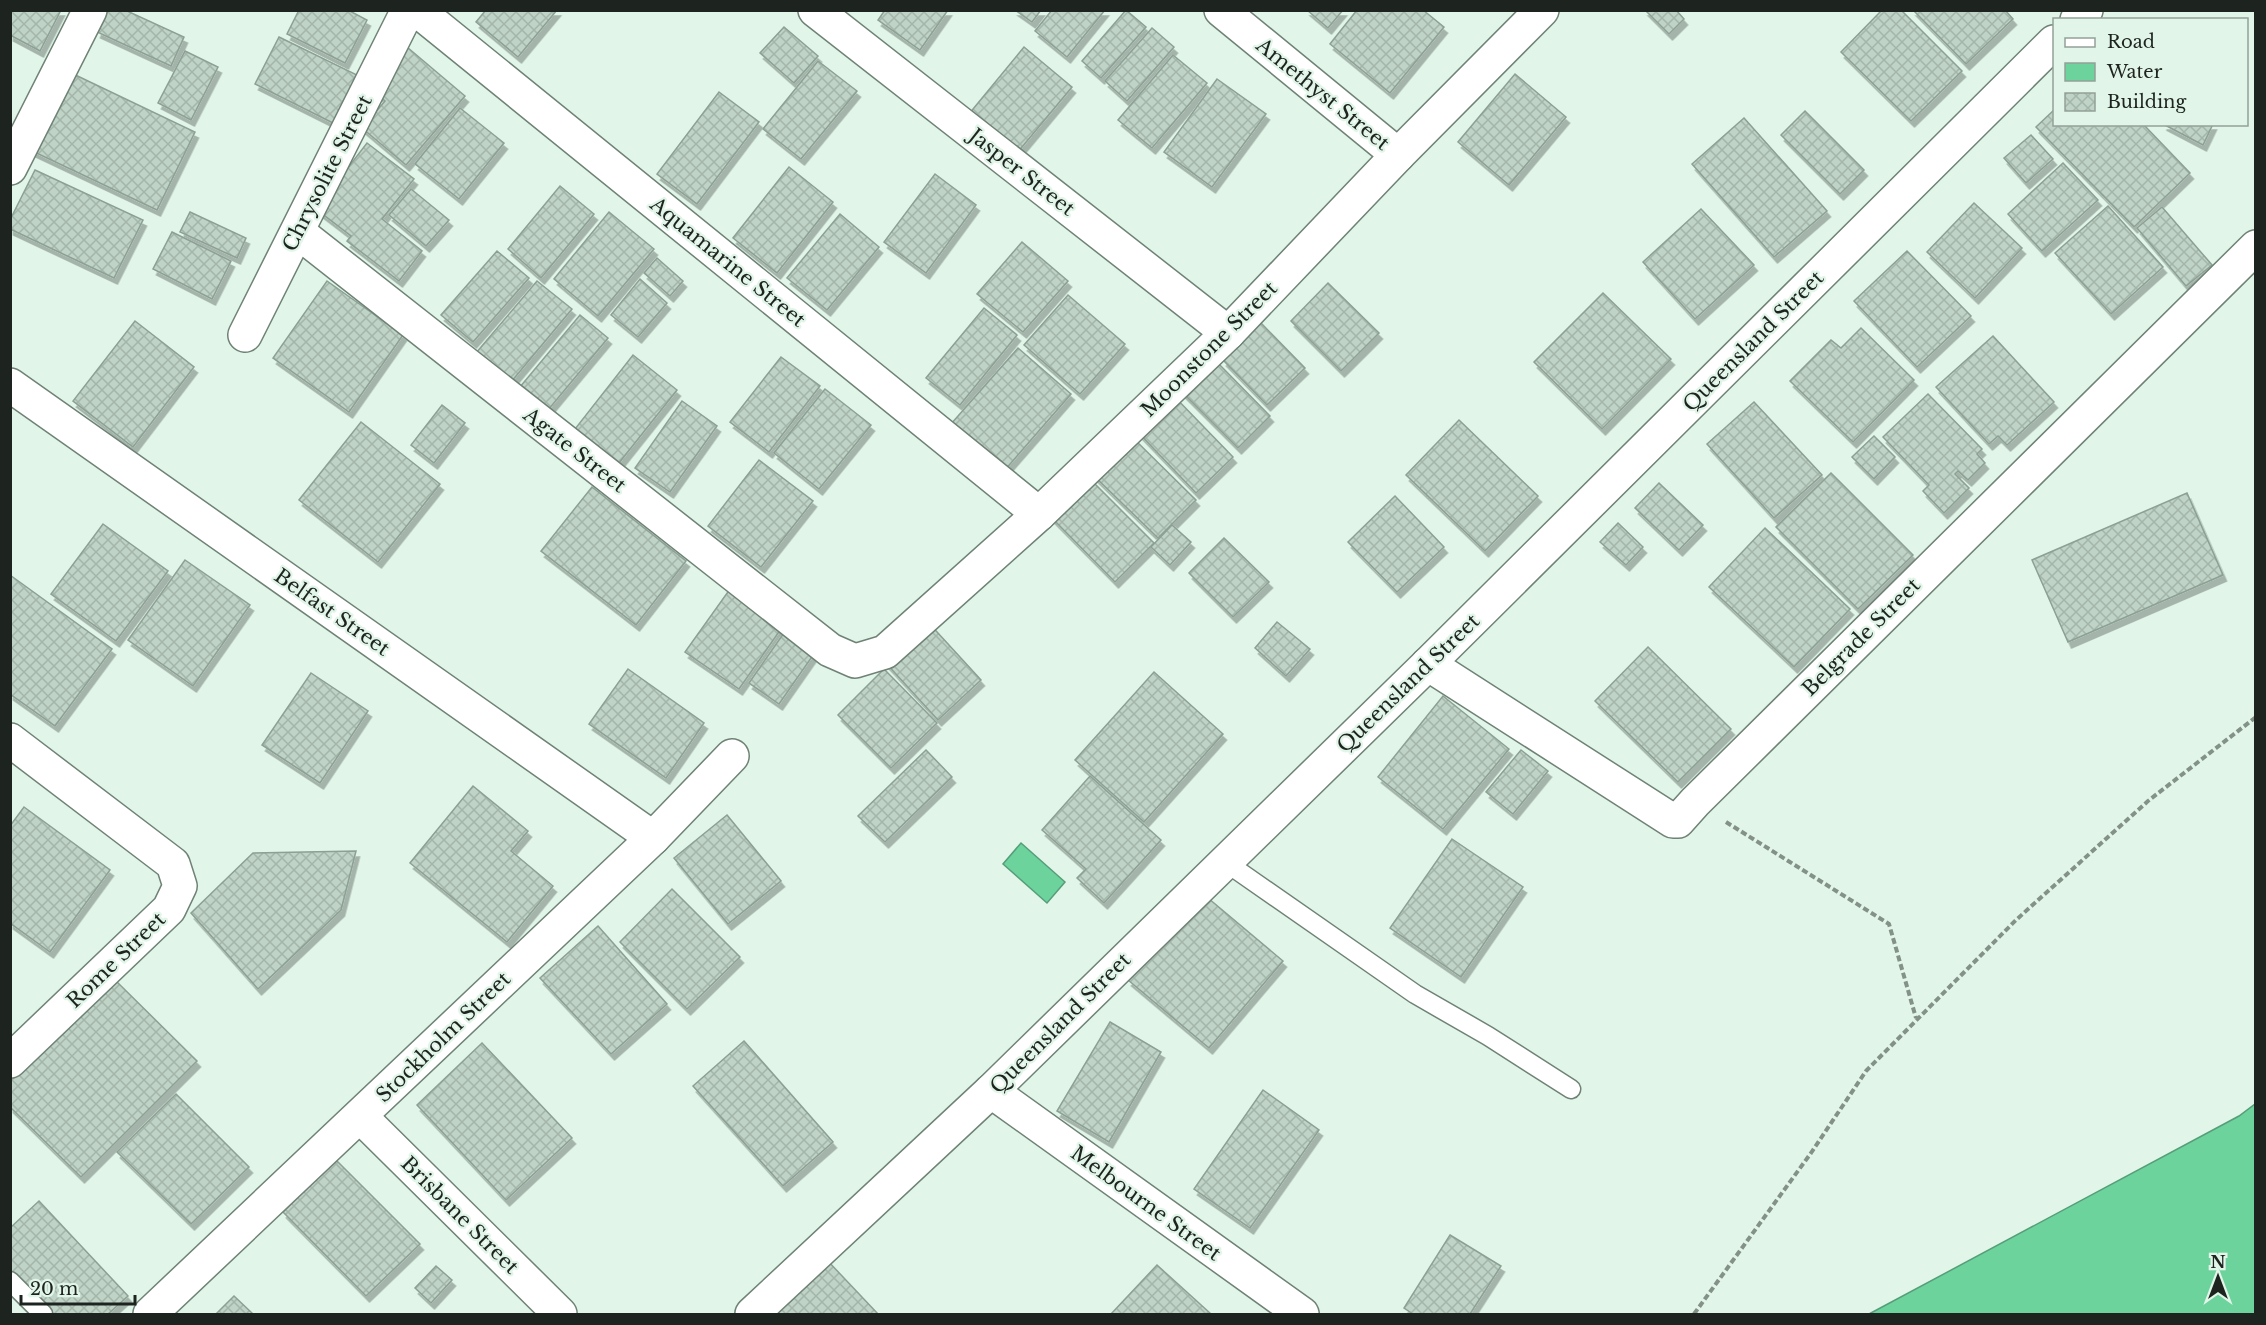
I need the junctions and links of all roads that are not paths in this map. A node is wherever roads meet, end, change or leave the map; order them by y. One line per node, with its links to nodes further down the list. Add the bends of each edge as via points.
1 (90, 10): 9 (street)
2 (408, 10): 10 (street, Chrysolite Street)
3 (417, 10): 15 (street, Aquamarine Street)
4 (815, 10): 12 (street, Jasper Street)
5 (1221, 10): 8 (street, Amethyst Street)
6 (1542, 10): 8 (street, Moonstone Street)
7 (2053, 44): 17 (street, Queensland Street)
8 (1398, 155): 12 (street, Moonstone Street)
9 (10, 168)
10 (298, 232): 13 (street, Chrysolite Street); 16 (street, Agate Street, via 830,650)
11 (2256, 247): 17 (street, Belgrade Street, via 1678,821)
12 (1228, 333): 15 (street, Moonstone Street)
13 (245, 335)
14 (10, 386): 20 (street, Belfast Street)
15 (1039, 514): 16 (street, Moonstone Street, via 885,652)
16 (855, 661)
17 (1428, 664): 21 (street, Queensland Street)
18 (10, 740): 22 (street, Rome Street, via 173,864 180,886 169,909)
19 (732, 756): 20 (street, Stockholm Street)
20 (653, 838): 25 (street, Stockholm Street)
21 (1224, 861): 23 (lane, via 1415,994); 24 (street, Queensland Street)
22 (13, 1056)
23 (1571, 1089)
24 (991, 1091): 30 (street, Queensland Street); 31 (street, Melbourne Street)
25 (360, 1116): 28 (street, Stockholm Street); 29 (street, Brisbane Street)
26 (10, 1281): 27 (lane)
27 (42, 1314)
28 (150, 1314)
29 (560, 1314)
30 (752, 1314)
31 (1302, 1314)

